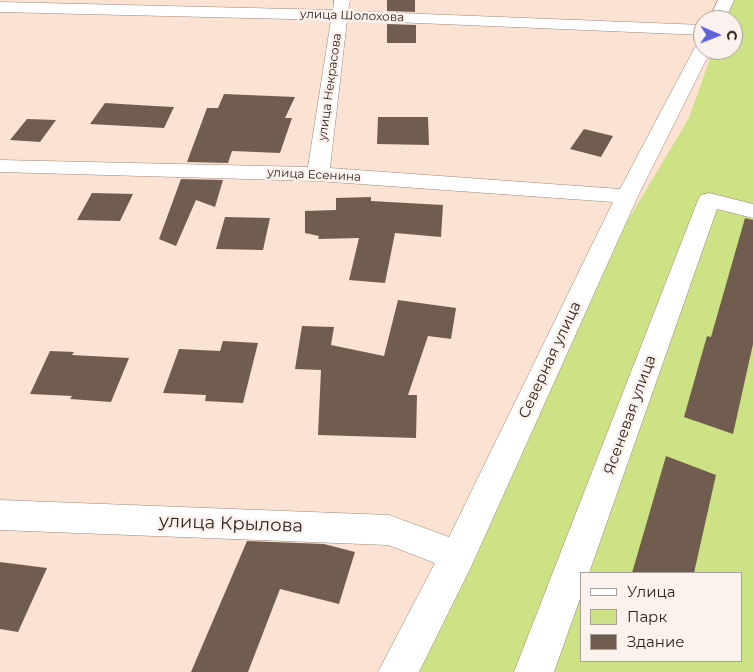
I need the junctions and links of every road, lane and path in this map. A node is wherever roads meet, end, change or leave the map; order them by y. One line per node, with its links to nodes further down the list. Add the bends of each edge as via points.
1 (0, 7): 2 (street, улица Шолохова)
2 (341, 7): 3 (street, улица Шолохова); 6 (street, улица Некрасова)
3 (693, 29)
4 (697, 60): 7 (street, Северная улица)
5 (0, 166): 6 (street, улица Есенина)
6 (318, 174): 7 (street, улица Есенина)
7 (627, 196): 10 (street, Северная улица)
8 (753, 211): 12 (street, Ясеневая улица, via 709,200)
9 (0, 515): 10 (street, улица Крылова, via 389,530)
10 (458, 556): 11 (street, Северная улица)
11 (398, 672)
12 (534, 672)

